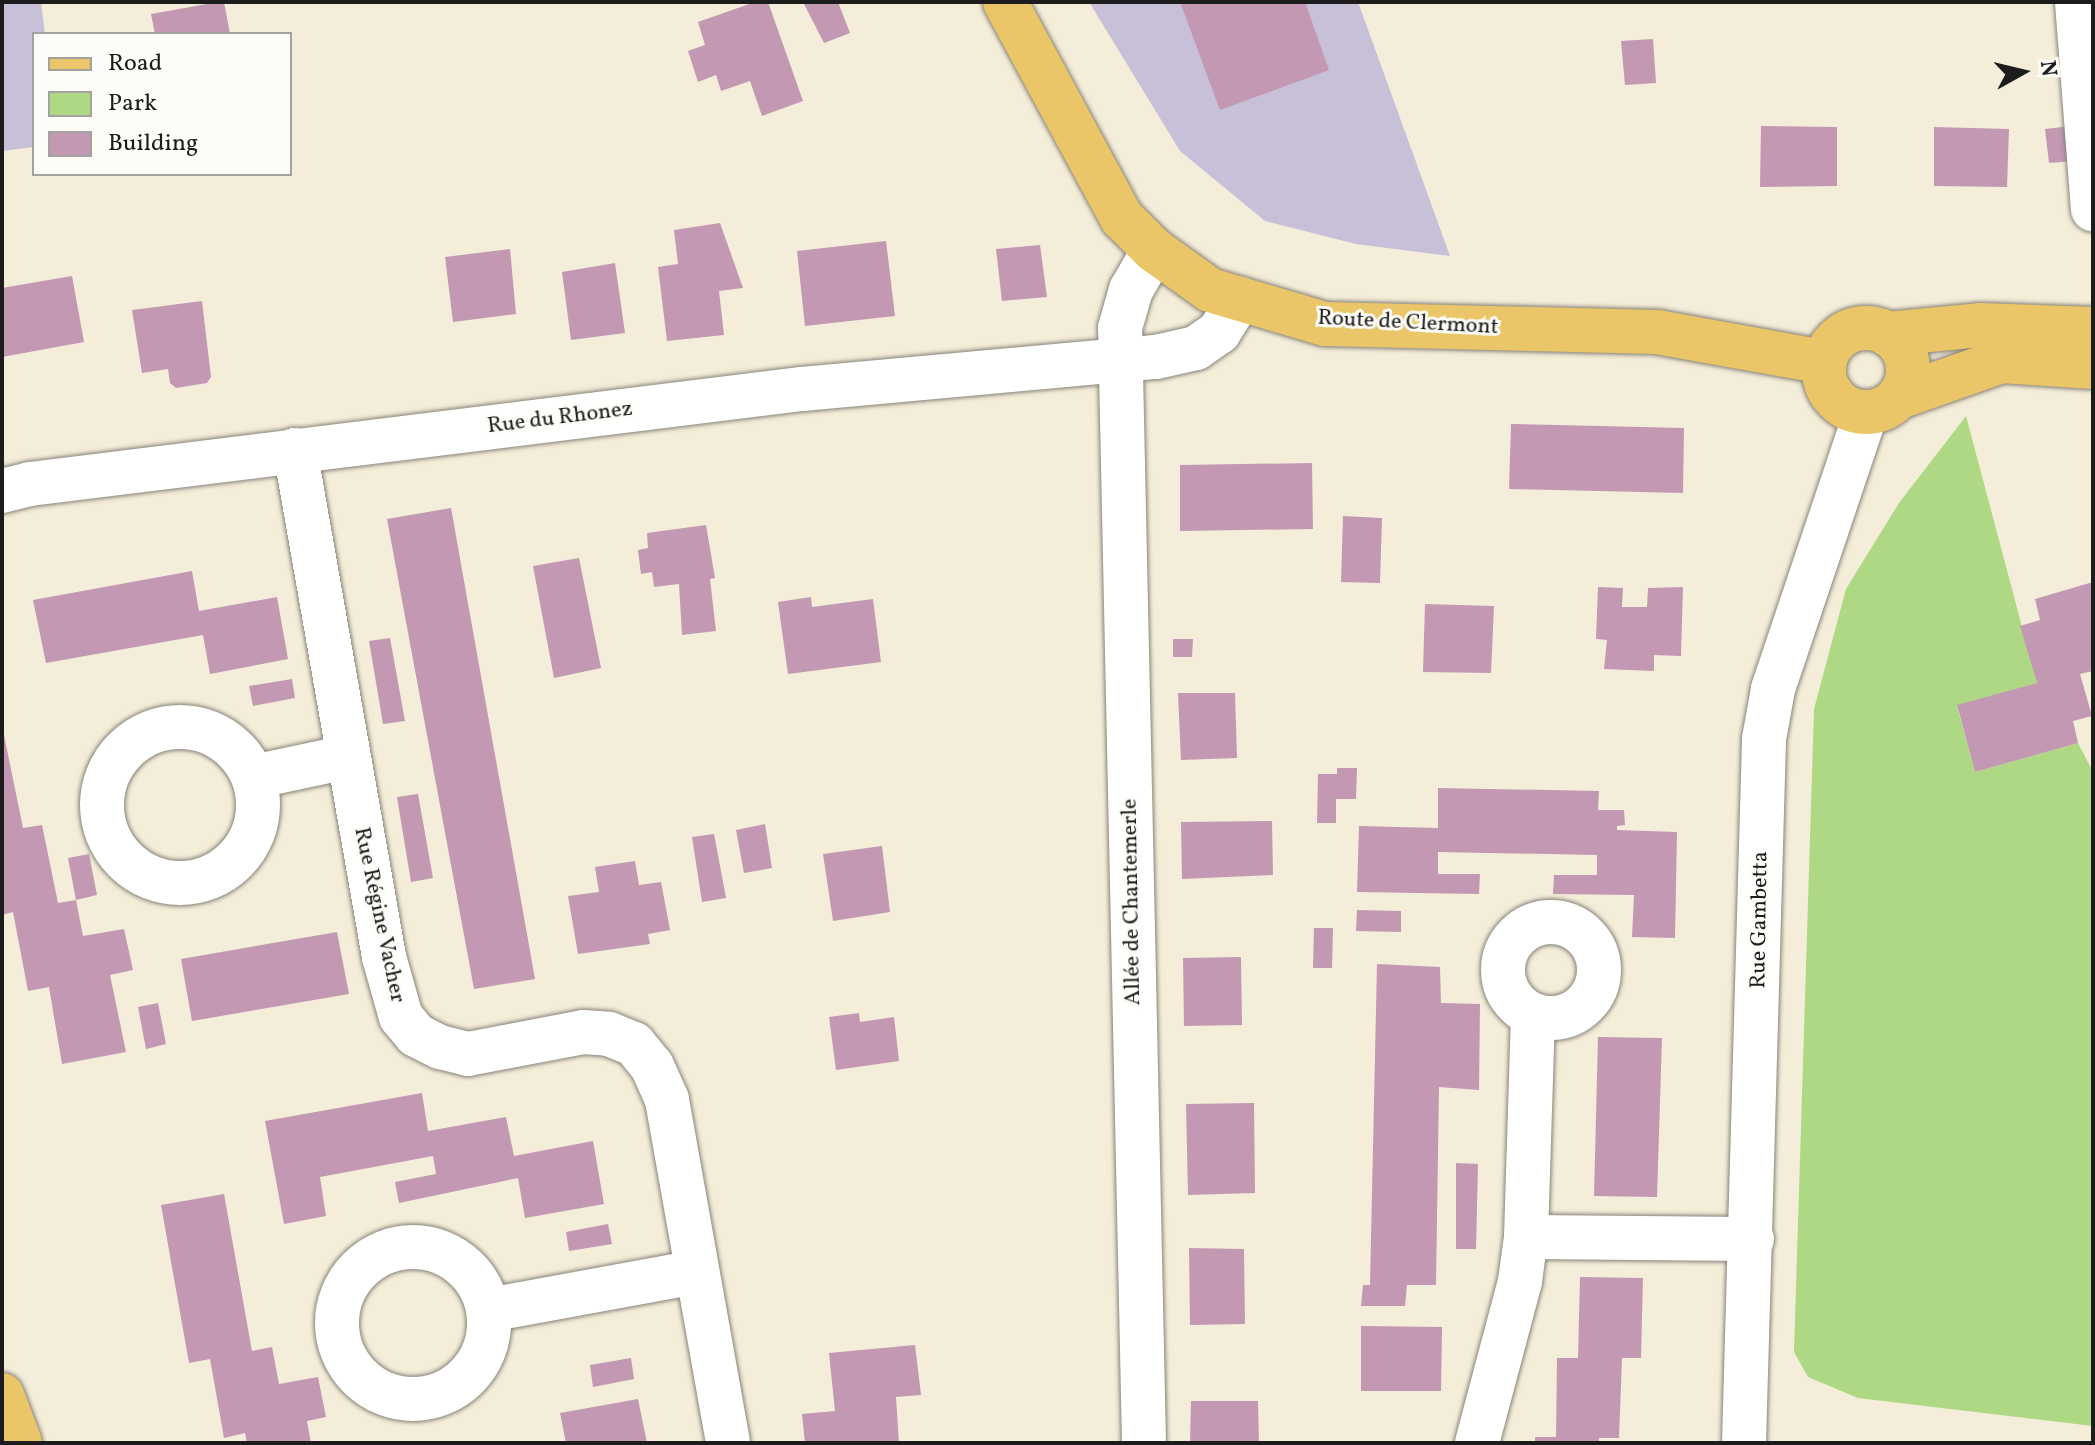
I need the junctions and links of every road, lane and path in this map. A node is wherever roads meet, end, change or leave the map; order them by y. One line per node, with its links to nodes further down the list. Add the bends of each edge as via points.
1 (1005, 2): 4 (main road, Route de Clermont, via 1122,218)
2 (2077, 2): 3 (street)
3 (2093, 209)
4 (1154, 250): 5 (main road, Route de Clermont, via 1210,290); 8 (street, Allée de Chantemerle, via 1131,290 1120,328)
5 (1240, 299): 8 (street, Rue du Rhonez, via 1219,332 1196,348); 9 (main road, Route de Clermont, via 1325,324 1657,332)
6 (2093, 329): 7 (main road, via 1980,325)
7 (1888, 334): 9 (main road, via 1875,328 1849,331 1829,349); 11 (main road, via 1906,356 1909,371)
8 (1120, 361): 12 (street, Rue du Rhonez, via 802,389); 24 (street, Allée de Chantemerle)
9 (1824, 362): 11 (main road, via 1827,387 1842,406)
10 (2093, 367): 11 (main road, via 2002,361)
11 (1883, 405): 18 (street, Rue Gambetta, via 1773,689 1764,739)
12 (295, 450): 13 (street, Rue du Rhonez); 14 (street, Rue Régine Vacher)
13 (2, 491)
14 (347, 757): 15 (street); 19 (street, Rue Régine Vacher, via 384,957 401,1017 416,1035 468,1054 583,1032 609,1034 634,1044 652,1066 667,1100)
15 (253, 777)
16 (1533, 1015): 17 (street)
17 (1526, 1237): 18 (street); 25 (street, via 1520,1281)
18 (1752, 1239): 26 (street, Rue Gambetta)
19 (696, 1272): 20 (street); 23 (street, Rue Régine Vacher)
20 (489, 1310)
21 (2, 1395): 22 (main road)
22 (20, 1443)
23 (728, 1443)
24 (1144, 1443)
25 (1477, 1443)
26 (1744, 1443)

